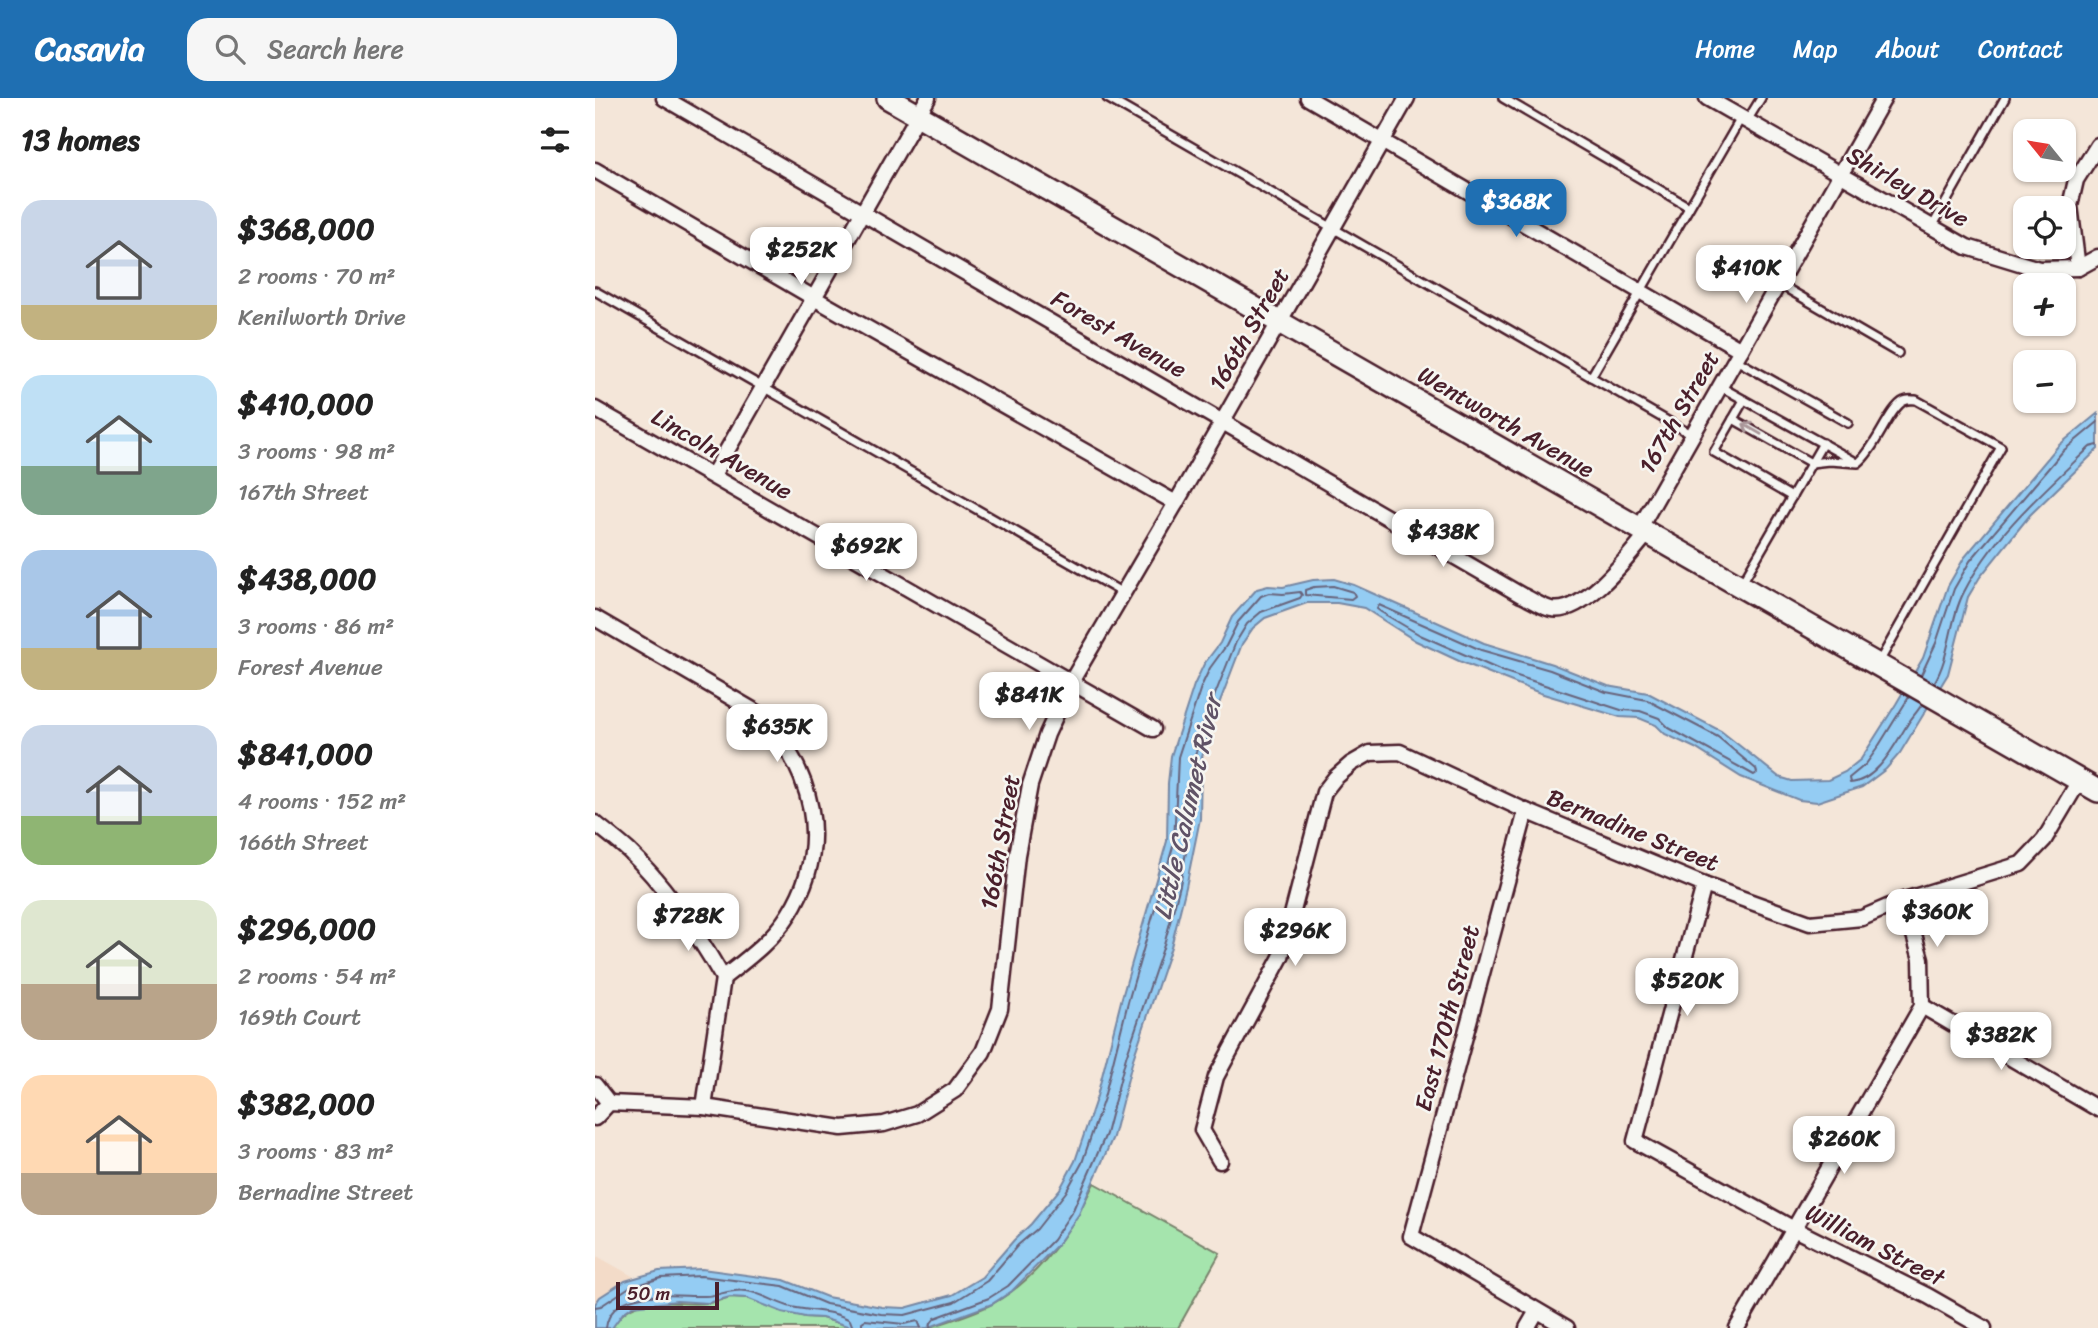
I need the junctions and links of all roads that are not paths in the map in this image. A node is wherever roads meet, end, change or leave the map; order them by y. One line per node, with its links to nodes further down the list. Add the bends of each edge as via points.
1 (664, 98): 18 (street, Forest Avenue)
2 (888, 98): 11 (street, Wentworth Avenue)
3 (1107, 98): 20 (lane)
4 (1308, 98): 13 (street)
5 (1407, 98): 13 (street, 166th Street)
6 (1503, 98): 17 (lane)
7 (1707, 98): 12 (street, Shirley Drive)
8 (1761, 98): 12 (lane)
9 (1884, 98): 16 (street, 167th Street)
10 (2005, 98): 19 (lane)
11 (923, 107): 18 (street); 27 (street, Wentworth Avenue)
12 (1744, 119): 16 (street, Shirley Drive); 17 (lane)
13 (1383, 141): 20 (street, 166th Street); 25 (street)
14 (2098, 145): 22 (street, via 2076,180 2070,206)
15 (595, 170): 26 (street)
16 (1840, 174): 19 (street, Shirley Drive); 23 (street, 167th Street)
17 (1689, 207): 25 (lane)
18 (863, 212): 26 (street); 36 (street, Forest Avenue)
19 (1932, 227): 22 (street, Shirley Drive, via 1967,247 2006,261 2039,269)
20 (1332, 229): 27 (street, 166th Street); 30 (lane)
21 (2098, 257): 22 (street, Shirley Drive)
22 (2078, 268)
23 (1778, 284): 28 (lane); 29 (street, 167th Street)
24 (595, 291): 31 (lane)
25 (1641, 292): 29 (street); 30 (lane)
26 (814, 298): 31 (street); 44 (street)
27 (1279, 321): 36 (street, 166th Street); 45 (street, Wentworth Avenue)
28 (1898, 353)
29 (1738, 355): 32 (street, 167th Street); 37 (lane)
30 (1591, 377): 38 (lane)
31 (764, 386): 42 (street); 47 (lane)
32 (1720, 386): 33 (lane); 38 (street, 167th Street)
33 (1744, 400): 35 (lane); 39 (lane)
34 (595, 409): 42 (street, Lincoln Avenue)
35 (1733, 419): 40 (lane, one-way to 35); 43 (lane, via 1714,452)
36 (1223, 420): 44 (street, 166th Street); 45 (street, Forest Avenue, via 1551,609 1566,609 1612,578)
37 (1848, 423)
38 (1692, 435): 45 (street, 167th Street)
39 (1823, 443): 40 (lane); 41 (lane)
40 (1811, 463): 41 (lane); 43 (lane)
41 (1858, 463): 49 (lane, via 1905,401 1916,400 2001,447)
42 (713, 475): 50 (street, Lincoln Avenue)
43 (1792, 497): 46 (lane)
44 (1176, 503): 47 (street, 166th Street)
45 (1643, 531): 46 (street, Wentworth Avenue)
46 (1740, 587): 49 (street, Wentworth Avenue)
47 (1123, 593): 50 (street, 166th Street)
48 (595, 618): 58 (street, via 758,713 786,745 806,785 812,840 802,889 773,935)
49 (1869, 661): 52 (street, Wentworth Avenue)
50 (1071, 682): 51 (street, Lincoln Avenue); 62 (street, 166th Street, via 1030,785 1017,855 1000,1009 983,1052 955,1090 917,1114 884,1124 842,1128)
51 (1153, 729)
52 (2079, 781): 53 (street, Wentworth Avenue); 57 (street, Bernadine Street, via 2044,841 2021,864)
53 (2098, 792)
54 (1527, 811): 56 (street, Bernadine Street); 65 (street, Bernadine Street, via 1400,752 1370,753 1335,778 1324,792 1281,957 1216,1077 1202,1130); 67 (street, East 170th Street, via 1411,1236)
55 (595, 823): 58 (street, via 655,880)
56 (1704, 885): 57 (street, Bernadine Street, via 1810,923 1861,918); 66 (street, William Street, via 1636,1141)
57 (1904, 900): 59 (street, via 1921,959)
58 (723, 978): 62 (street)
59 (1922, 1006): 63 (street); 66 (street)
60 (595, 1085): 61 (street)
61 (610, 1103): 62 (street, 166th Street); 64 (street)
62 (705, 1107)
63 (2098, 1109)
64 (595, 1118)
65 (1220, 1161)
66 (1794, 1229): 70 (street); 71 (street, William Street)
67 (1537, 1311): 68 (street); 69 (street)
68 (1527, 1328)
69 (1567, 1328)
70 (1737, 1328)
71 (1984, 1328)

